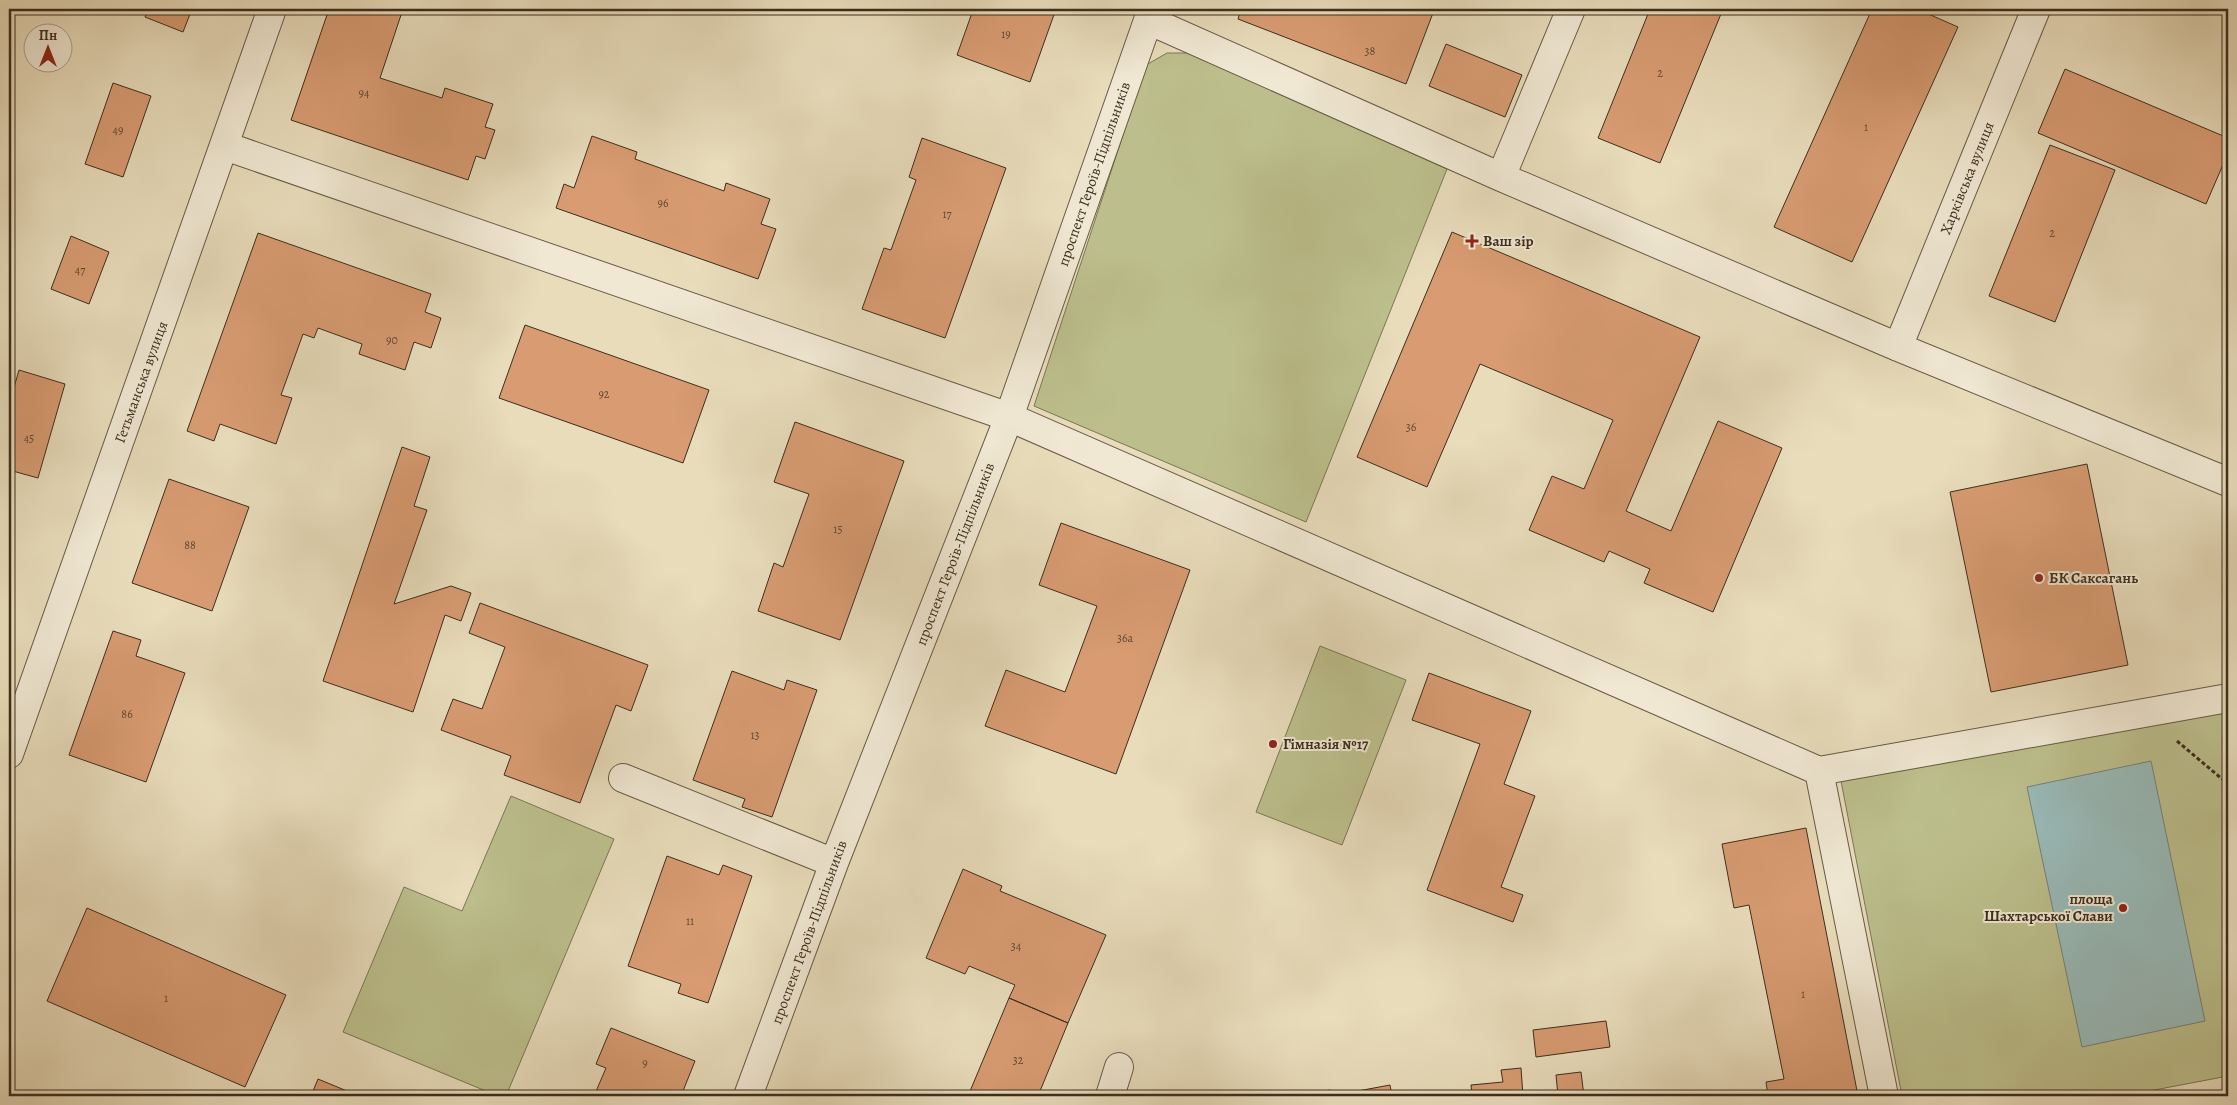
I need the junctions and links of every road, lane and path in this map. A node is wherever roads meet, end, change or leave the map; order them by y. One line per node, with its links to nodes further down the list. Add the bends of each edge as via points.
1 (272, 9): 5 (street, Гетьманська вулиця)
2 (1571, 9): 6 (street)
3 (2036, 9): 7 (street, Харківська вулиця)
4 (1150, 15): 6 (street); 8 (street, проспект Героїв-Підпільників)
5 (225, 146): 8 (street); 12 (street, Гетьманська вулиця)
6 (1501, 177): 7 (street)
7 (1898, 347): 9 (street)
8 (1009, 417): 13 (street); 16 (street, проспект Героїв-Підпільників)
9 (2228, 482)
10 (2228, 698): 11 (street)
11 (2144, 713): 13 (street); 15 (path)
12 (9, 754)
13 (1819, 771): 20 (street)
14 (623, 778): 16 (street)
15 (2228, 784)
16 (834, 863): 18 (street, проспект Героїв-Підпільників)
17 (1120, 1067): 19 (street)
18 (748, 1096)
19 (1110, 1096)
20 (1884, 1096)

